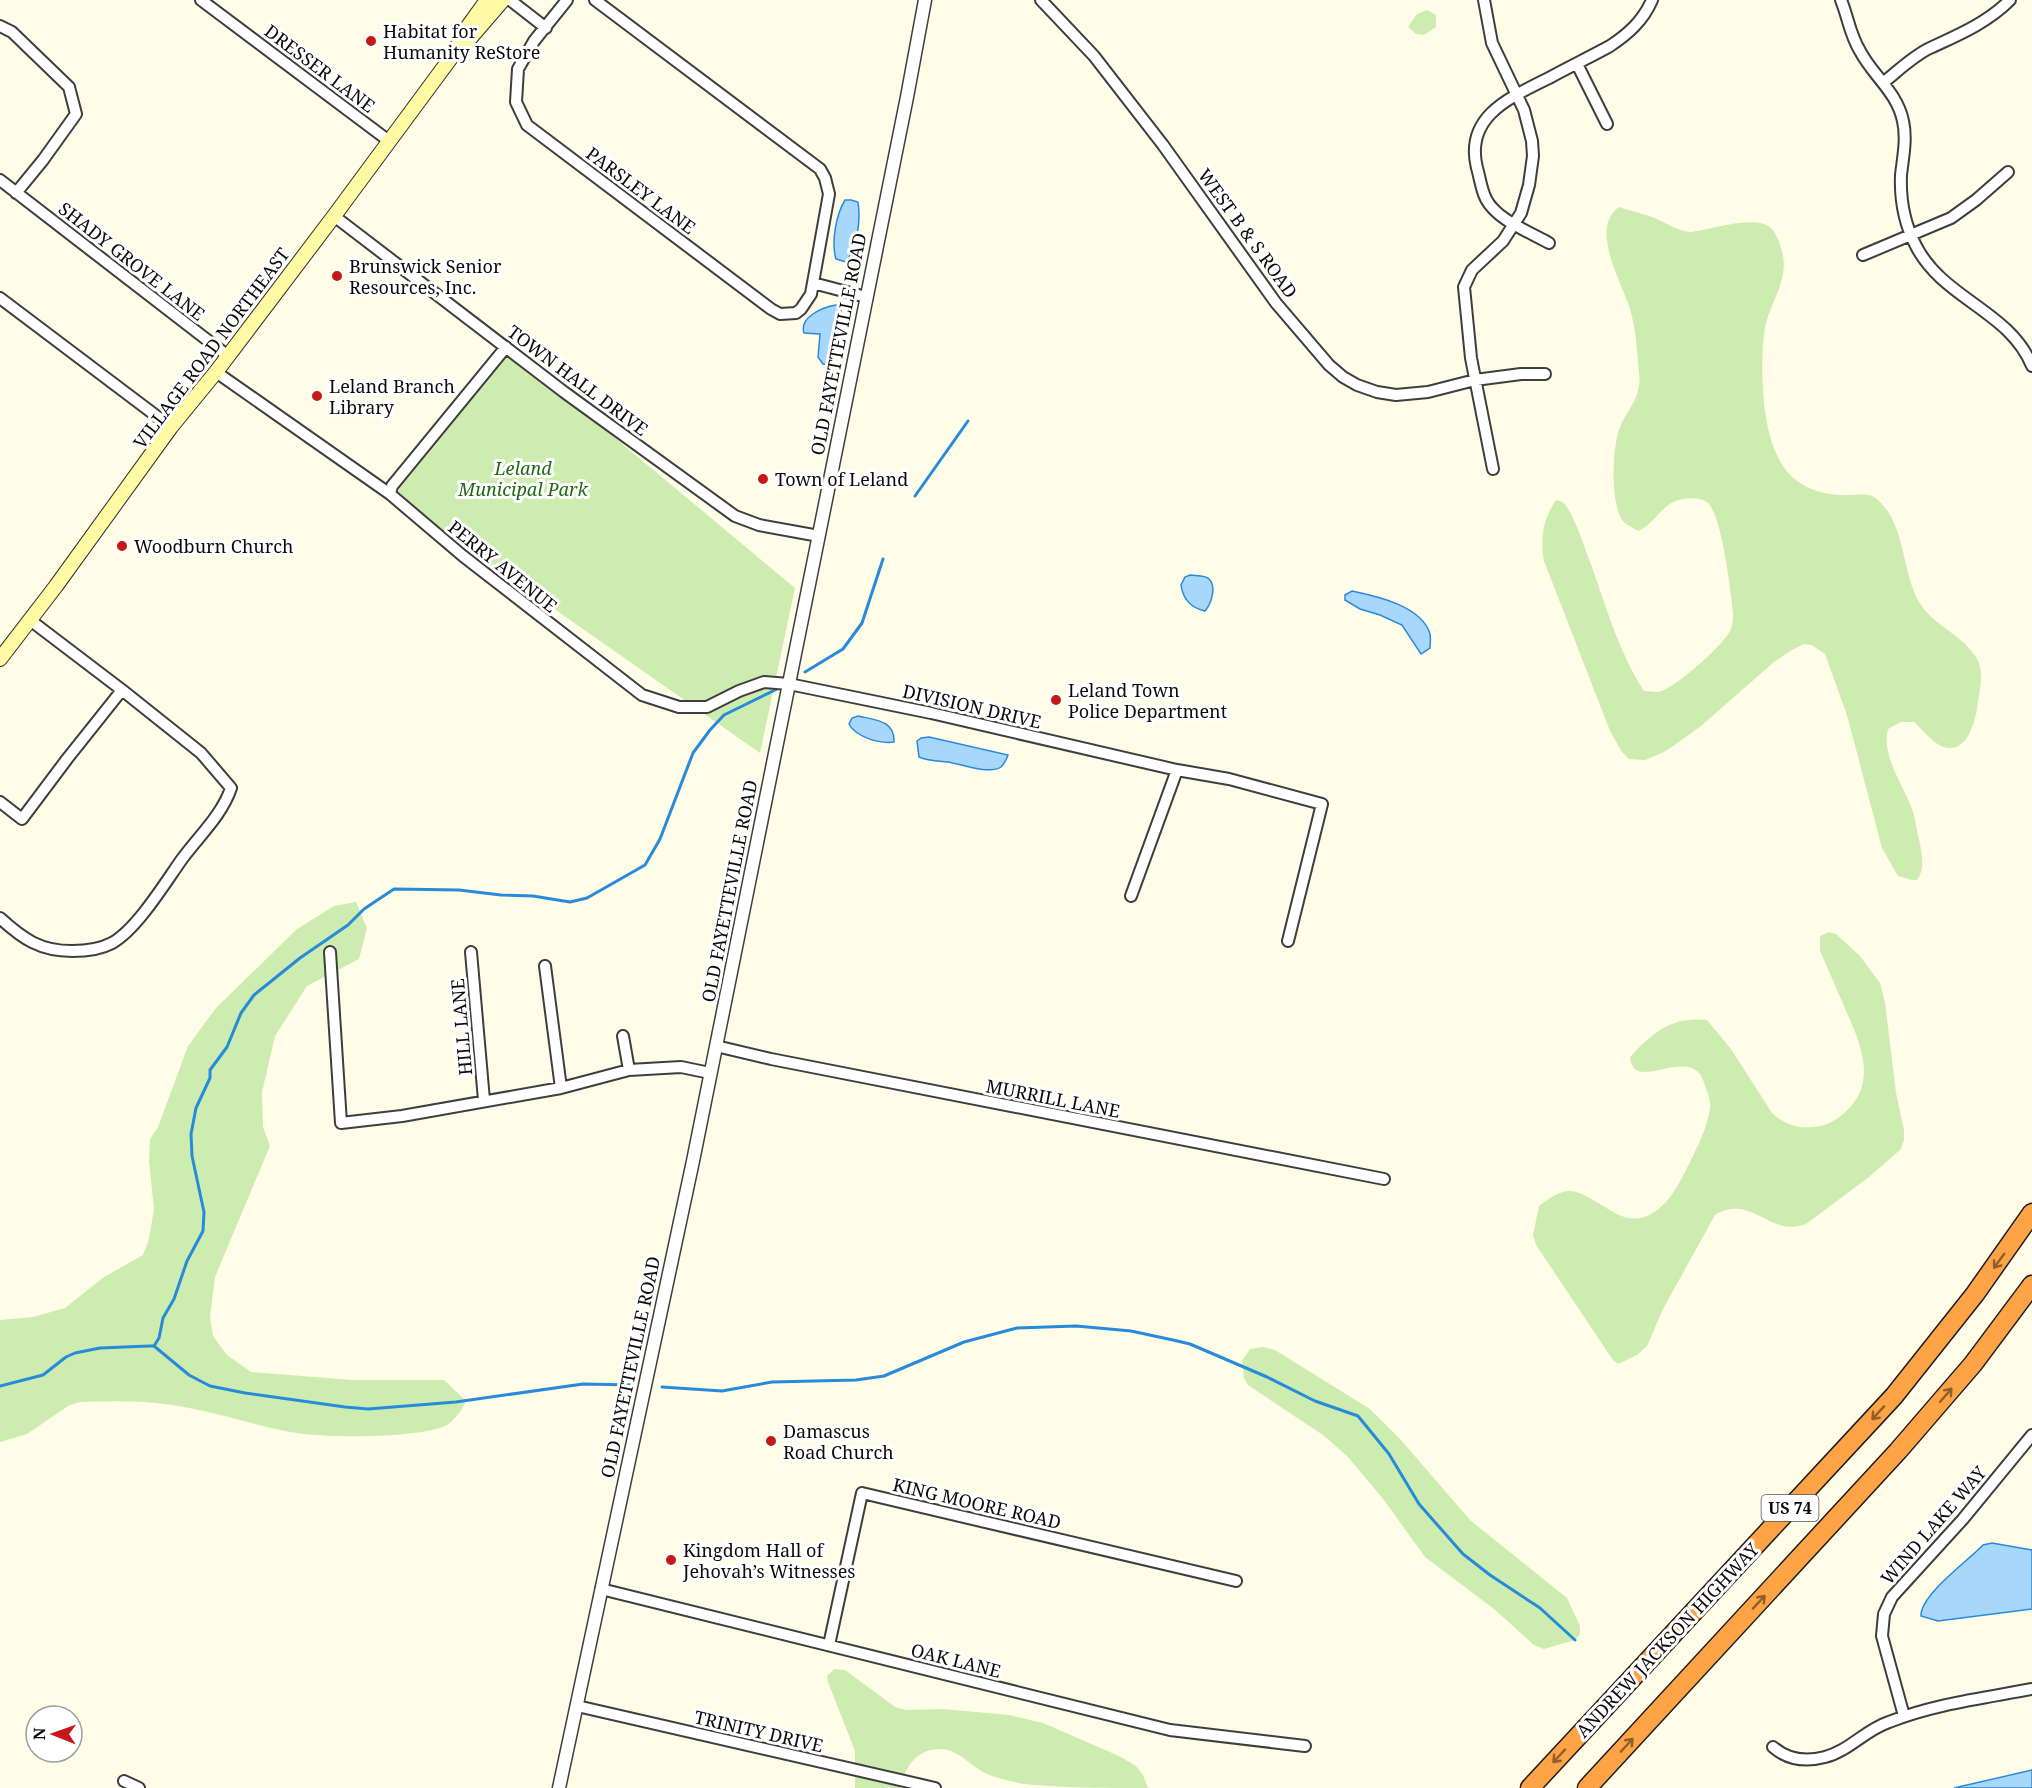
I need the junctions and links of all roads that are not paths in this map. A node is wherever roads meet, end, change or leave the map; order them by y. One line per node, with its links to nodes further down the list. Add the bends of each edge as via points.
1 (201, 0): 20 (street, DRESSER LANE)
2 (487, 0): 15 (main road, VILLAGE ROAD NORTHEAST)
3 (503, 0): 15 (main road, VILLAGE ROAD NORTHEAST)
4 (510, 0): 14 (street)
5 (567, 0): 14 (street, PARSLEY LANE)
6 (595, 0): 29 (street, PARSLEY LANE, via 820,169 829,194)
7 (925, 0): 30 (street, OLD FAYETTEVILLE ROAD)
8 (1041, 0): 37 (street, WEST B & S ROAD, via 1094,56 1179,166 1276,303 1329,364 1357,385 1396,395 1428,392)
9 (1484, 0): 18 (street, via 1492,43)
10 (1652, 0): 16 (street, via 1627,34)
11 (1841, 0): 17 (street, via 1855,43)
12 (2010, 0): 17 (street, via 1964,33 1921,53)
13 (0, 26): 23 (street, via 12,32 69,87 76,114)
14 (546, 28): 29 (street, PARSLEY LANE, via 518,69 516,102 527,125 780,314 796,313 807,301)
15 (450, 59): 20 (main road, VILLAGE ROAD NORTHEAST)
16 (1577, 64): 18 (street); 19 (street)
17 (1884, 82): 26 (street, via 1902,118 1903,207)
18 (1518, 93): 25 (street, via 1529,125 1533,156 1526,200); 25 (street, via 1489,115 1479,130 1474,150 1485,198)
19 (1608, 124)
20 (389, 141): 24 (main road, VILLAGE ROAD NORTHEAST)
21 (2008, 172): 26 (street, via 1964,210)
22 (0, 180): 23 (street, SHADY GROVE LANE)
23 (16, 193): 33 (street, SHADY GROVE LANE)
24 (334, 216): 32 (street, TOWN HALL DRIVE); 33 (main road, VILLAGE ROAD NORTHEAST)
25 (1515, 224): 27 (street); 37 (street, via 1496,250 1472,270 1464,287)
26 (1911, 236): 28 (street); 34 (street, via 1936,274 2012,334)
27 (1549, 243)
28 (1863, 255)
29 (813, 283): 30 (street)
30 (866, 297): 41 (street, OLD FAYETTEVILLE ROAD)
31 (0, 298): 38 (street)
32 (506, 347): 40 (street, via 392,486); 41 (street, TOWN HALL DRIVE, via 735,516 759,525)
33 (228, 356): 35 (main road, VILLAGE ROAD NORTHEAST)
34 (2032, 366)
35 (216, 372): 38 (main road, VILLAGE ROAD NORTHEAST); 40 (street, PERRY AVENUE)
36 (1545, 374): 37 (street, WEST B & S ROAD)
37 (1475, 380): 39 (street)
38 (171, 427): 42 (main road, VILLAGE ROAD NORTHEAST)
39 (1493, 469)
40 (390, 494): 44 (street, PERRY AVENUE, via 642,695 679,707 707,707 764,682)
41 (819, 536): 44 (street, OLD FAYETTEVILLE ROAD)
42 (30, 620): 43 (main road, VILLAGE ROAD NORTHEAST); 45 (street)
43 (0, 659)
44 (789, 684): 46 (street, DIVISION DRIVE); 55 (street, OLD FAYETTEVILLE ROAD)
45 (122, 690): 47 (street, via 22,819); 49 (street, via 201,753 231,788 226,804 143,912 112,943 89,951 54,951 15,932)
46 (1177, 770): 48 (street); 50 (street, DIVISION DRIVE, via 1229,779 1322,804)
47 (0, 802)
48 (1131, 896)
49 (0, 918)
50 (1288, 941)
51 (471, 951): 59 (street, HILL LANE)
52 (330, 952): 59 (street, via 341,1123)
53 (545, 966): 58 (street)
54 (623, 1036): 56 (street)
55 (716, 1046): 57 (street, OLD FAYETTEVILLE ROAD); 60 (street, MURRILL LANE)
56 (628, 1070): 57 (street, via 681,1067); 58 (street)
57 (710, 1073): 66 (street, OLD FAYETTEVILLE ROAD)
58 (561, 1088): 59 (street)
59 (484, 1100)
60 (1384, 1179)
61 (2032, 1213): 77 (highway, ANDREW JACKSON HIGHWAY / US 74, one-way to 77, via 1975,1294 1894,1396)
62 (2030, 1289): 78 (highway, US 74, one-way to 62, via 1898,1452)
63 (2032, 1435): 64 (street, WIND LAKE WAY)
64 (2028, 1447): 70 (street, WIND LAKE WAY, via 1887,1605 1882,1636)
65 (1236, 1581): 67 (street, KING MOORE ROAD, via 862,1493)
66 (601, 1589): 67 (street, OAK LANE); 69 (street, OLD FAYETTEVILLE ROAD)
67 (829, 1645): 71 (street, OAK LANE, via 1170,1730)
68 (2032, 1689): 70 (street)
69 (577, 1706): 75 (street, OLD FAYETTEVILLE ROAD); 76 (street, TRINITY DRIVE)
70 (1904, 1716): 72 (street, via 1880,1725 1843,1750 1825,1757 1792,1759)
71 (1305, 1746)
72 (1773, 1747)
73 (124, 1781): 74 (street)
74 (139, 1788)
75 (559, 1788)
76 (935, 1788)
77 (1530, 1788)
78 (1587, 1788)

